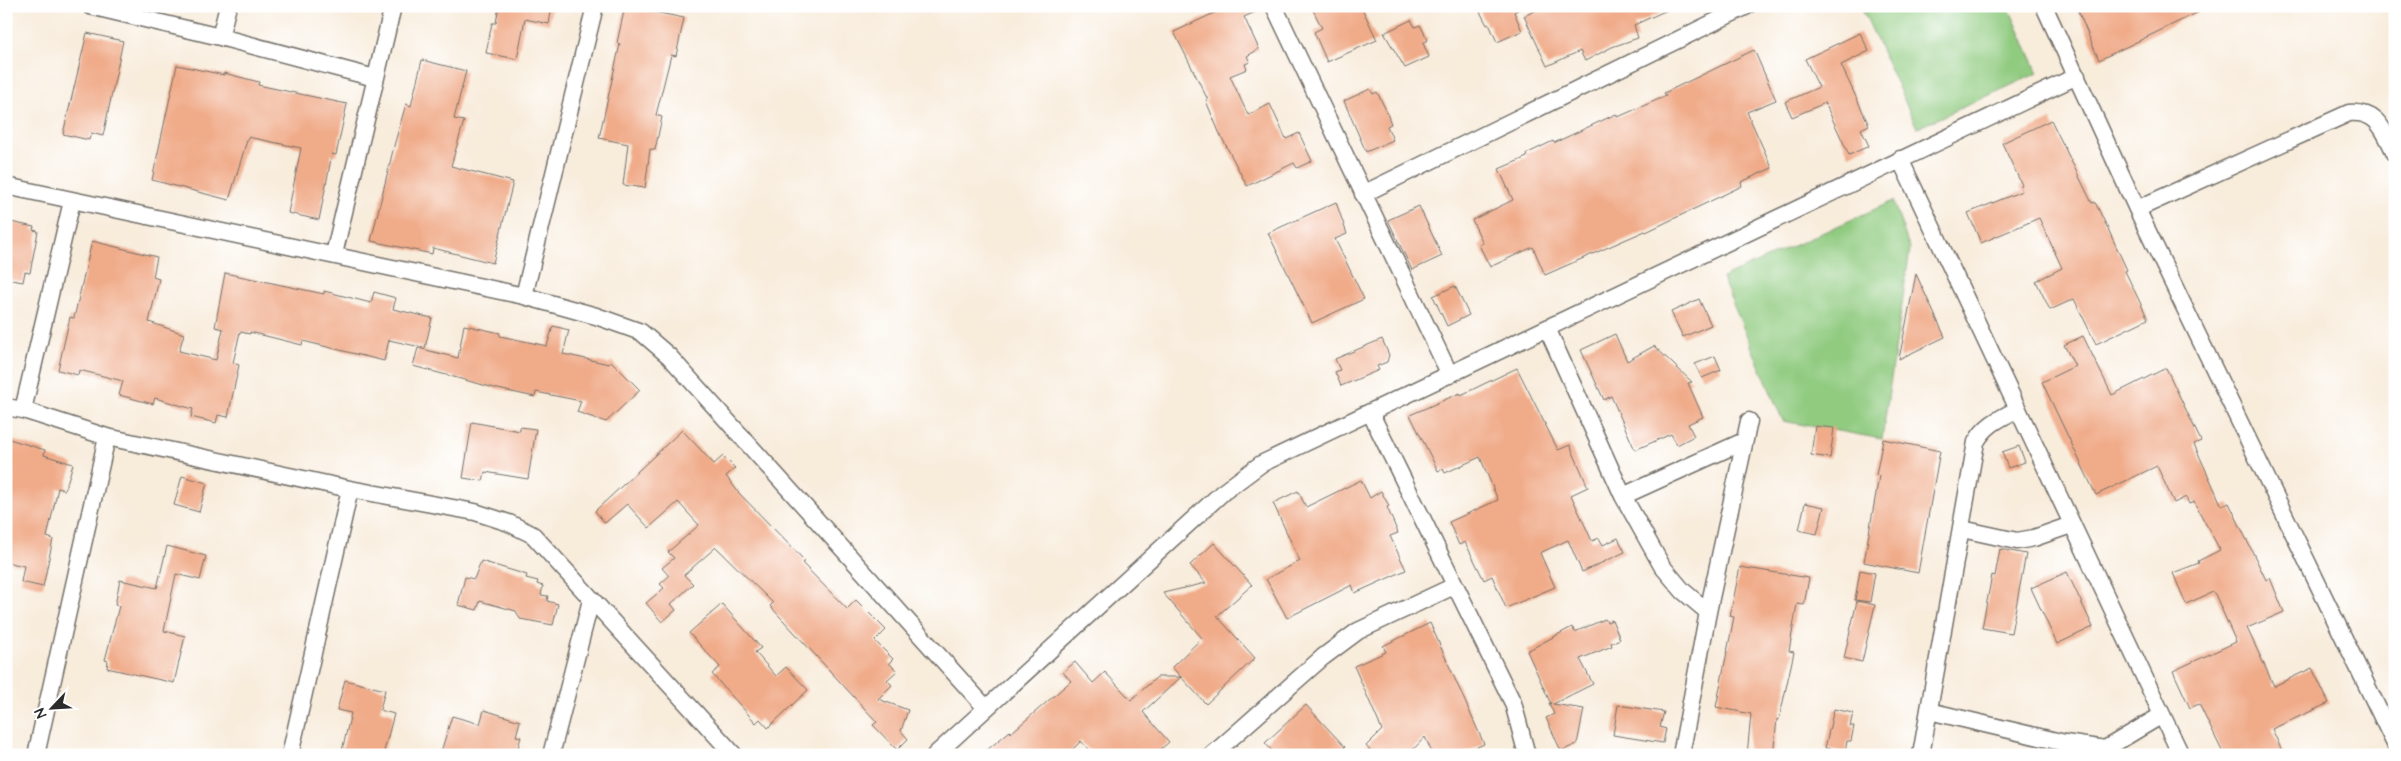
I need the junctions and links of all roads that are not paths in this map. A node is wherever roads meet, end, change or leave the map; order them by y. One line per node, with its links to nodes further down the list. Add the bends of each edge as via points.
1 (90, 6): 8 (street)
2 (228, 6): 8 (street)
3 (393, 6): 10 (street)
4 (594, 6): 18 (street)
5 (1274, 6): 14 (street)
6 (1747, 6): 14 (street)
7 (2044, 6): 9 (street)
8 (220, 37): 10 (street)
9 (2077, 76): 12 (street); 16 (street)
10 (375, 78): 17 (street)
11 (2395, 153): 16 (street, via 2375,120 2364,112 2349,113)
12 (1900, 159): 19 (street); 22 (street)
13 (6, 186): 15 (street)
14 (1363, 194): 20 (street)
15 (72, 201): 17 (street); 23 (street)
16 (2137, 209): 38 (street)
17 (334, 254): 18 (street)
18 (524, 296): 35 (street, via 641,332 669,356)
19 (1547, 328): 20 (street); 29 (street)
20 (1450, 374): 24 (street)
21 (6, 407): 23 (street)
22 (2018, 409): 30 (street); 31 (street, via 1982,431 1976,442)
23 (23, 410): 26 (street)
24 (1370, 412): 32 (street); 35 (street, via 1261,464 1222,493)
25 (1748, 421): 27 (street)
26 (107, 437): 28 (street); 39 (street)
27 (1744, 441): 29 (street); 34 (street)
28 (350, 489): 33 (street, via 475,512 509,523 533,535); 40 (street)
29 (1623, 496): 34 (street, via 1662,566 1683,591)
30 (2071, 525): 31 (street, via 2017,541); 37 (street)
31 (1962, 528): 36 (street)
32 (1454, 586): 44 (street, via 1358,631 1323,656); 45 (street, via 1513,703)
33 (591, 600): 41 (street); 42 (street)
34 (1708, 612): 46 (street)
35 (985, 707): 43 (street)
36 (1929, 711): 37 (street, via 2073,745 2105,749); 47 (street)
37 (2162, 715): 48 (street)
38 (2395, 744)
39 (36, 755)
40 (290, 755)
41 (551, 755)
42 (734, 755)
43 (935, 755)
44 (1212, 755)
45 (1527, 755)
46 (1681, 755)
47 (1921, 755)
48 (2181, 755)

